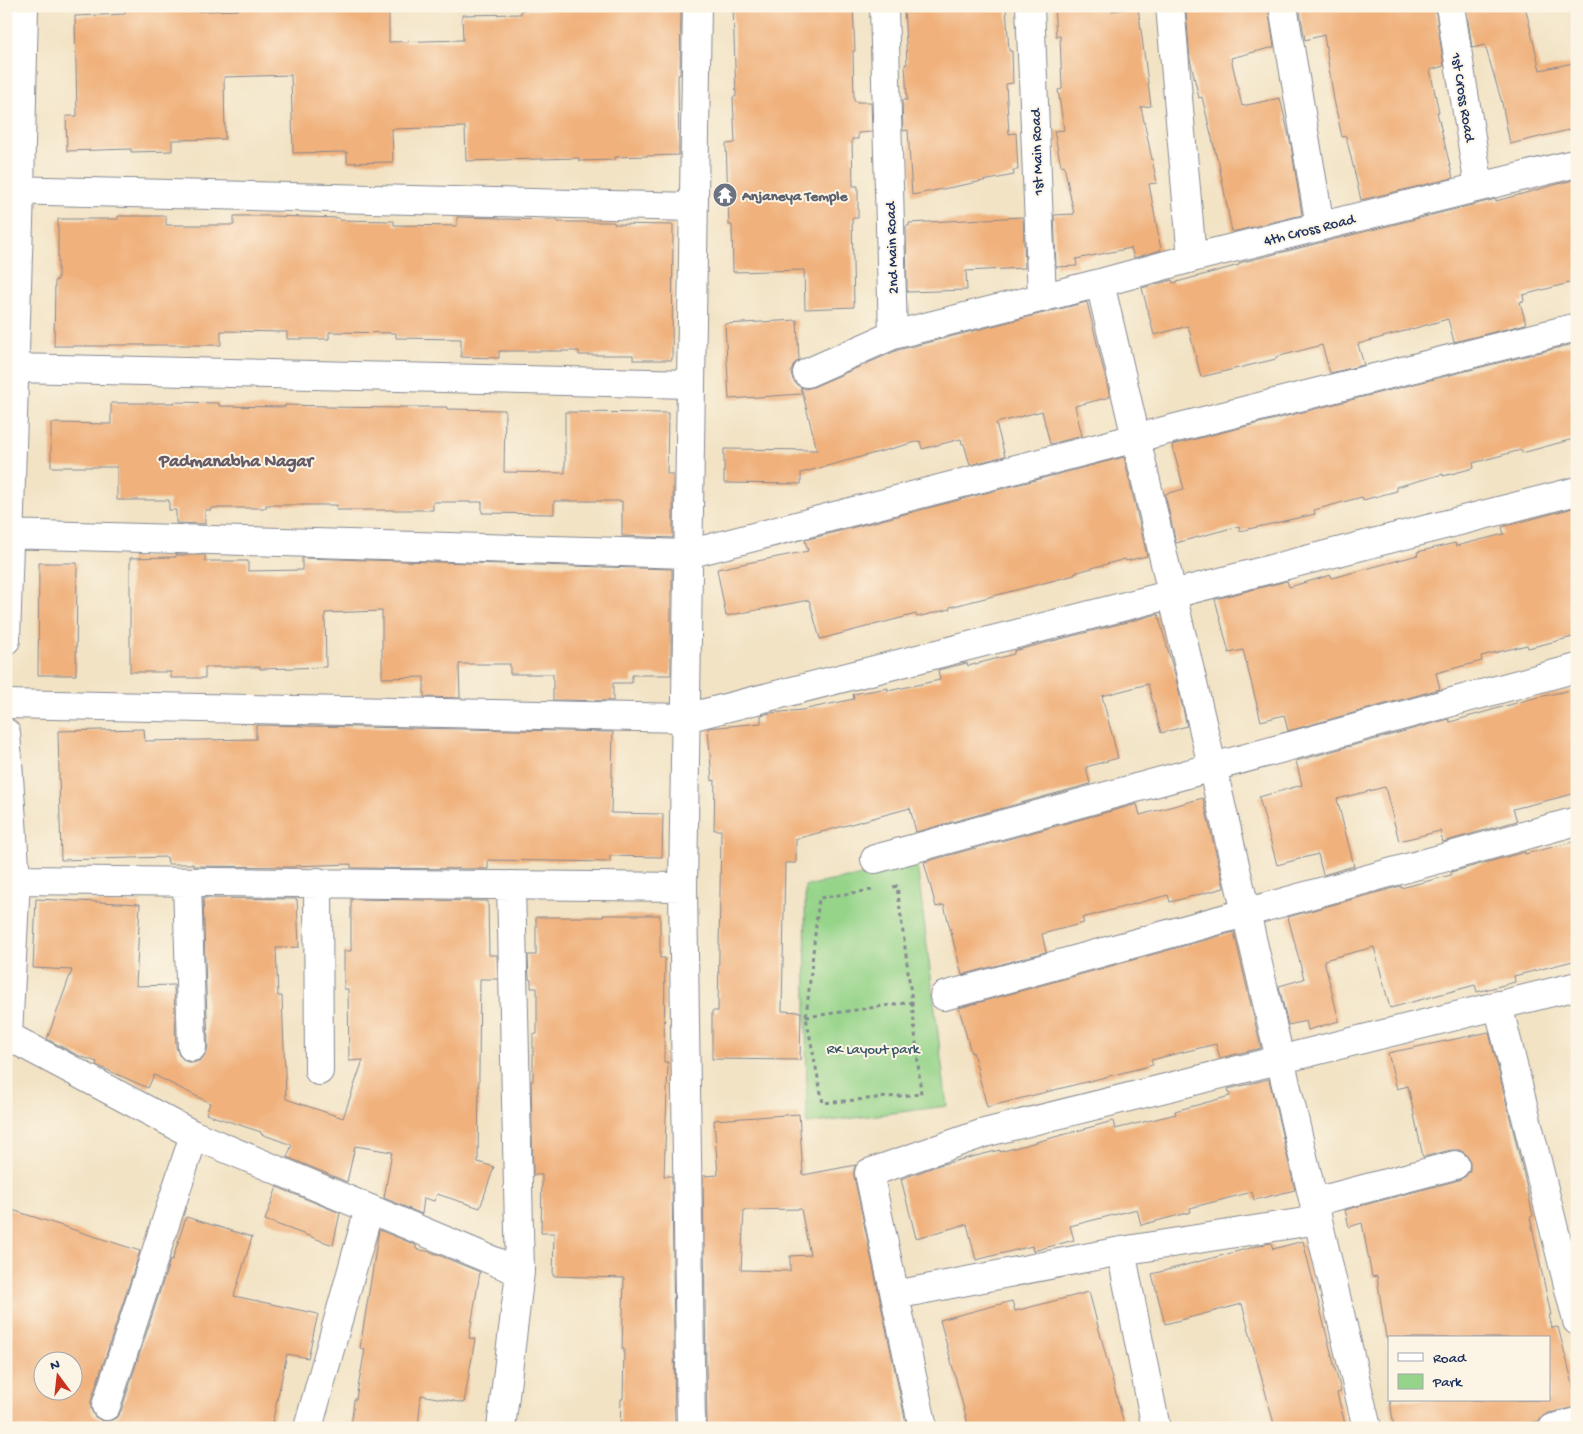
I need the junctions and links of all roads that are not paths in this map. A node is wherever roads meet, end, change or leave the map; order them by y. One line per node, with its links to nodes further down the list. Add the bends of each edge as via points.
1 (24, 6): 10 (street)
2 (697, 6): 11 (street)
3 (884, 6): 17 (street, 2nd Main Road)
4 (1030, 6): 15 (street, 1st Main Road)
5 (1170, 6): 13 (street)
6 (1283, 6): 12 (street)
7 (1450, 6): 9 (street, 1st Cross Road)
8 (1577, 163): 9 (street, 4th Cross Road)
9 (1479, 187): 12 (street, 4th Cross Road)
10 (13, 190): 11 (street); 18 (street)
11 (693, 207): 20 (street)
12 (1320, 226): 13 (street, 4th Cross Road)
13 (1192, 258): 14 (street, 4th Cross Road)
14 (1100, 283): 15 (street, 4th Cross Road); 21 (street)
15 (1042, 298): 17 (street)
16 (1577, 327): 21 (street)
17 (893, 335): 19 (street)
18 (15, 368): 20 (street); 23 (street)
19 (807, 374)
20 (691, 384): 24 (street)
21 (1136, 438): 24 (street); 25 (street)
22 (1577, 491): 25 (street)
23 (8, 534): 24 (street); 26 (street)
24 (688, 554): 29 (street)
25 (1172, 593): 29 (street); 31 (street)
26 (6, 640)
27 (1577, 668): 31 (street)
28 (6, 704): 29 (street)
29 (686, 718): 38 (street)
30 (6, 733): 34 (street)
31 (1212, 767): 33 (street); 39 (street)
32 (1577, 821): 39 (street)
33 (875, 859)
34 (16, 880): 35 (street); 43 (street)
35 (187, 882): 36 (street); 44 (street)
36 (318, 882): 37 (street); 46 (street)
37 (512, 885): 38 (street); 52 (street)
38 (683, 887): 59 (street)
39 (1245, 912): 41 (street); 45 (street)
40 (1577, 986): 42 (street)
41 (944, 996)
42 (1498, 1004): 45 (street); 54 (street)
43 (7, 1037): 47 (street)
44 (192, 1048)
45 (1280, 1059): 50 (street); 53 (street, via 984,1133 869,1173)
46 (320, 1071)
47 (194, 1135): 49 (street); 55 (street)
48 (1455, 1165): 50 (street)
49 (370, 1209): 52 (street); 57 (street)
50 (1316, 1211): 51 (street); 62 (street)
51 (1121, 1251): 53 (street); 61 (street)
52 (520, 1272): 58 (street)
53 (895, 1294): 60 (street)
54 (1577, 1321)
55 (106, 1406)
56 (1577, 1422): 63 (street)
57 (308, 1428)
58 (501, 1428)
59 (691, 1428)
60 (923, 1428)
61 (1156, 1428)
62 (1367, 1428)
63 (1554, 1428)

